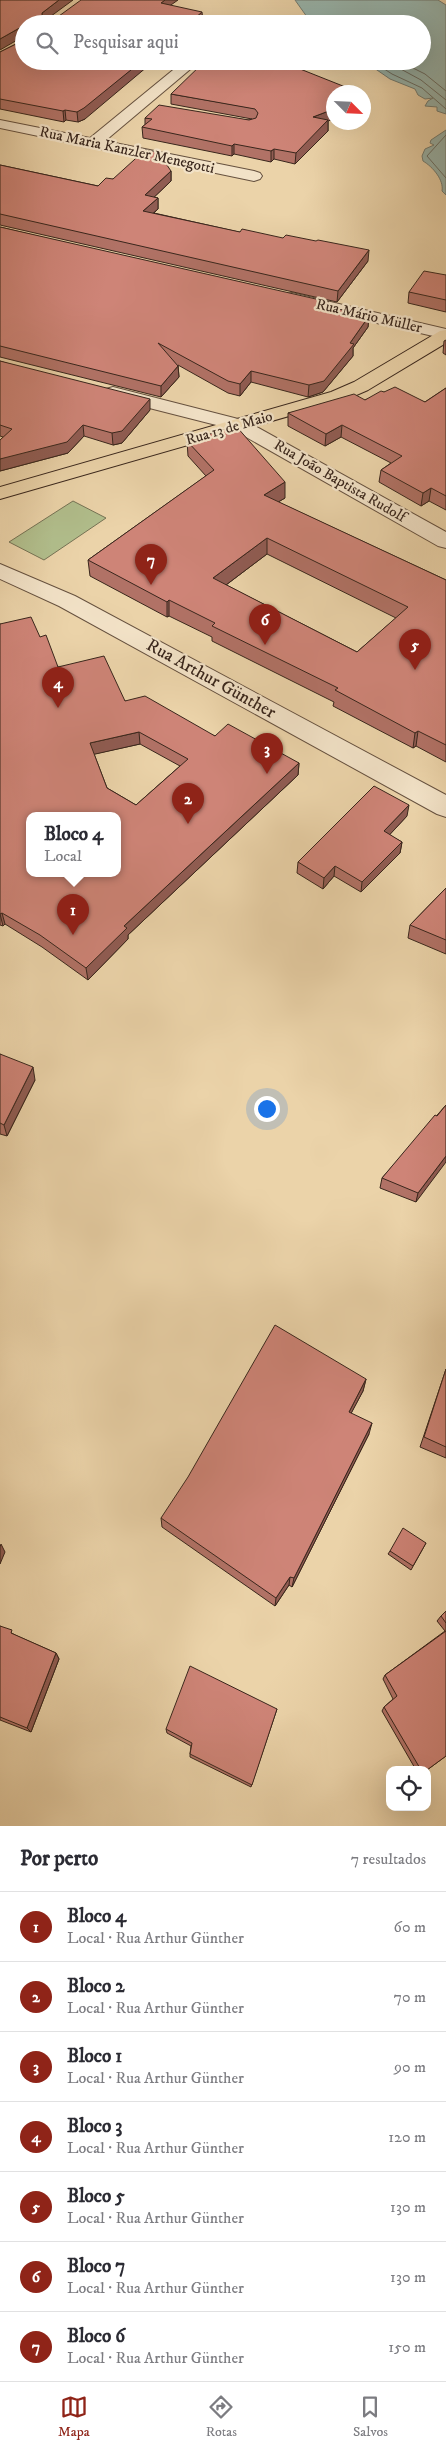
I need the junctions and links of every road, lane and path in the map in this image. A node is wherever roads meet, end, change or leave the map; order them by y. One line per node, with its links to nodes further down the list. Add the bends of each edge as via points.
1 (182, 70): 2 (street)
2 (140, 105): 3 (street); 5 (street)
3 (160, 108)
4 (0, 124): 5 (street, Rua Maria Kanzler Menegotti)
5 (93, 143): 6 (street, Rua Maria Kanzler Menegotti)
6 (254, 176)
7 (278, 295): 8 (street, Rua Mário Müller)
8 (446, 334): 10 (main road, Rua 13 de Maio, via 349,391)
9 (96, 389): 10 (street, Rua João Baptista Rudolf)
10 (239, 425): 11 (main road, Rua 13 de Maio); 12 (street, Rua João Baptista Rudolf)
11 (0, 493)
12 (446, 541)
13 (0, 572): 14 (street, Rua Arthur Günther, via 68,601)
14 (446, 807)

